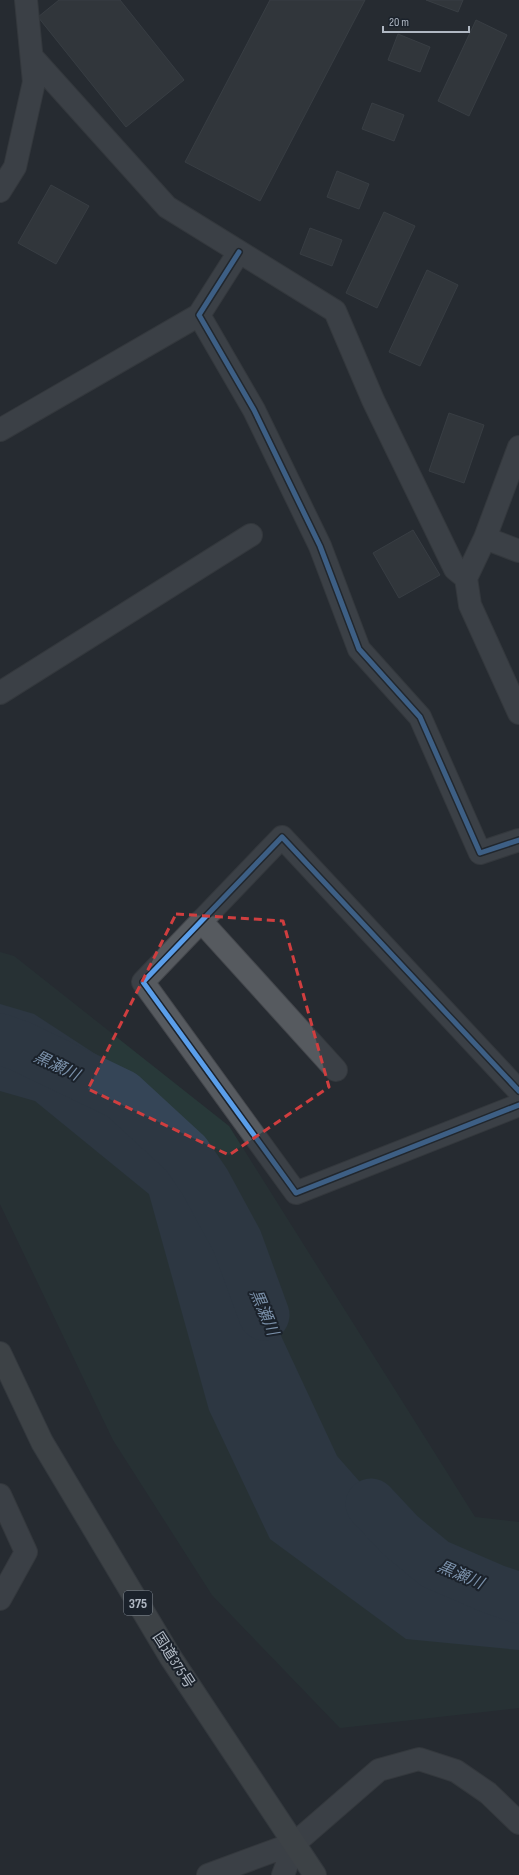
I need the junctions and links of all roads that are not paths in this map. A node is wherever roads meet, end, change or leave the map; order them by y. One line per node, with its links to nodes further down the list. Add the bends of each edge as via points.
1 (26, 0): 2 (street)
2 (33, 58): 3 (street, via 34,82 15,166); 4 (street, via 167,207)
3 (0, 191)
4 (239, 252): 5 (street); 11 (street, via 335,311 373,400 455,569)
5 (199, 316): 6 (street); 14 (street, via 254,410 316,539 359,650 420,717 480,853)
6 (0, 430)
7 (519, 447): 9 (street)
8 (251, 535): 12 (street)
9 (485, 538): 10 (street); 11 (street)
10 (519, 551)
11 (466, 578): 13 (street, via 470,605)
12 (0, 693)
13 (519, 713)
14 (519, 840)
15 (201, 921): 16 (street); 17 (street, via 282,837); 18 (street, via 143,982 296,1193)
16 (336, 1070)
17 (519, 1091)
18 (519, 1105)
19 (0, 1353): 23 (highway, 国道375号 / 375, via 42,1442 163,1645)
20 (0, 1495): 21 (street, via 26,1552)
21 (0, 1599)
22 (519, 1823): 23 (street, via 488,1793 456,1771 419,1759 379,1770)
23 (295, 1843): 24 (street); 25 (street); 26 (highway, 国道375号 / 375)
24 (208, 1875)
25 (284, 1875)
26 (315, 1875)

